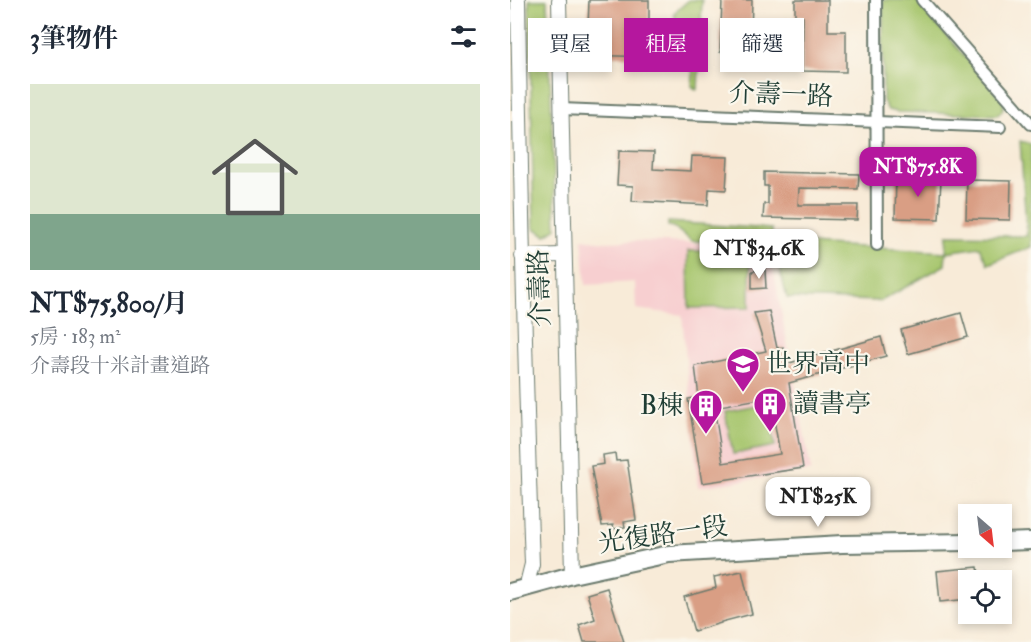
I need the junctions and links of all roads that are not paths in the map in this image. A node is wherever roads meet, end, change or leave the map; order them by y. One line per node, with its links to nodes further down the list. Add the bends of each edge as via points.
1 (518, 0): 11 (street, 介壽路)
2 (559, 0): 5 (street, 介壽路)
3 (876, 0): 6 (street)
4 (922, 0): 7 (street)
5 (561, 109): 6 (street, 介壽一路); 10 (street, 介壽路)
6 (877, 122): 8 (street, 介壽一路); 9 (street)
7 (1031, 124)
8 (1000, 127)
9 (877, 245)
10 (563, 255): 11 (street); 15 (street, 介壽路)
11 (522, 256): 16 (street, 介壽路, via 532,564)
12 (1031, 541): 14 (main road)
13 (958, 542): 15 (main road, 光復路一段, via 679,553)
14 (1012, 542)
15 (572, 575): 16 (main road, 光復路一段)
16 (518, 590)

